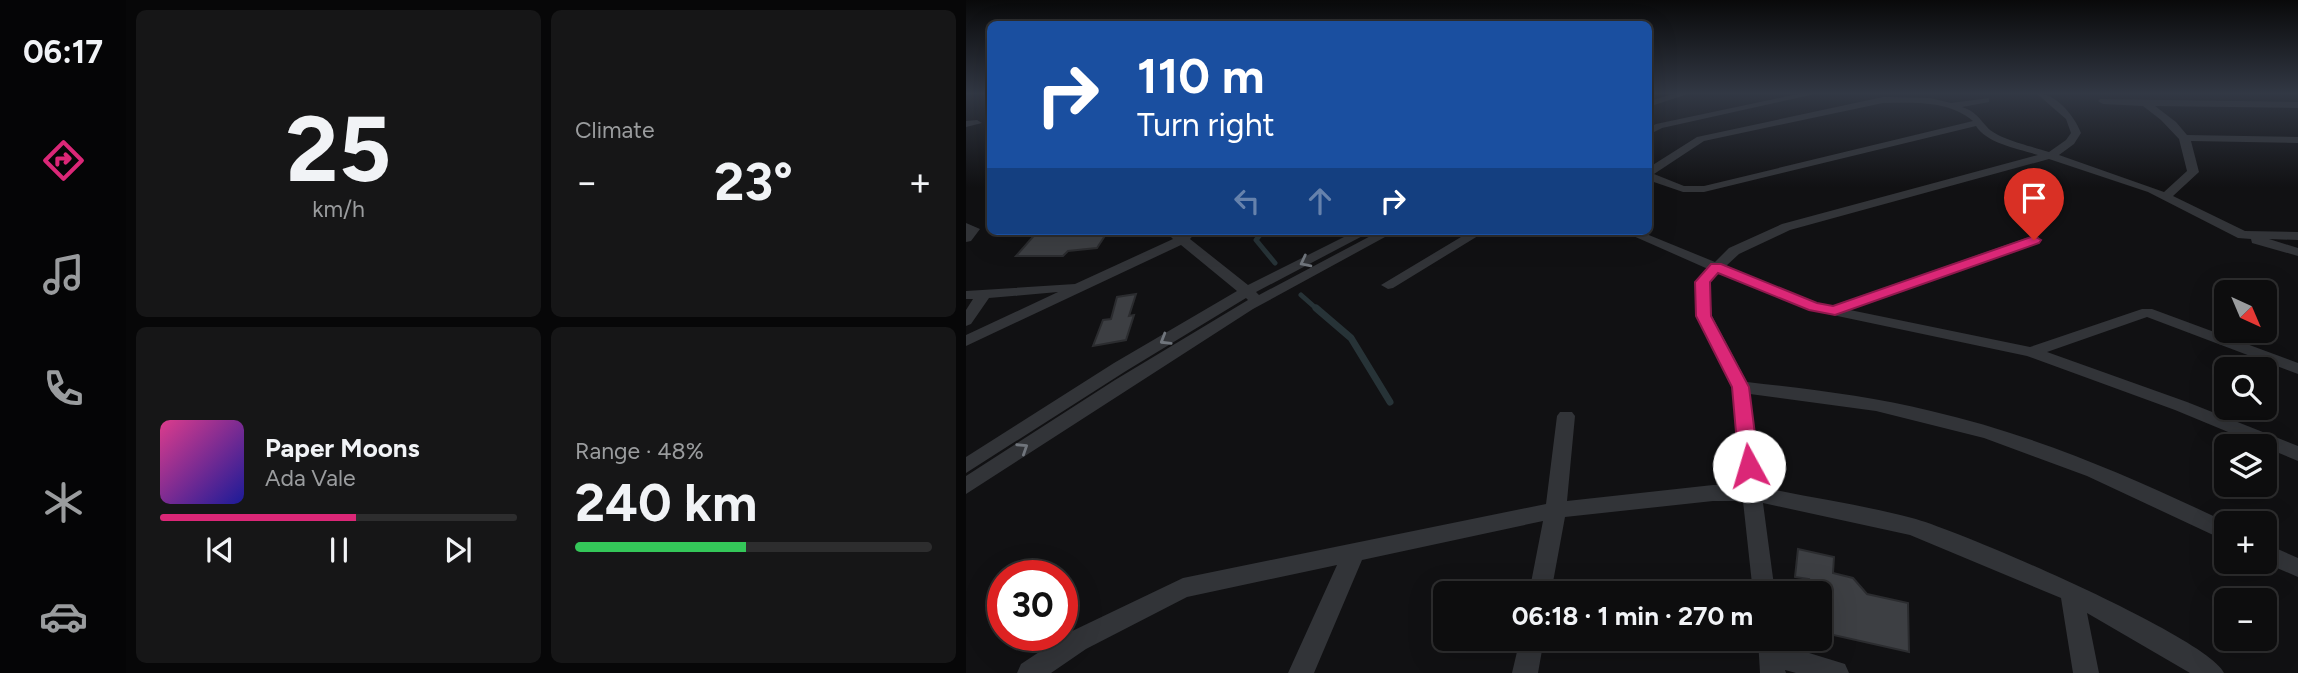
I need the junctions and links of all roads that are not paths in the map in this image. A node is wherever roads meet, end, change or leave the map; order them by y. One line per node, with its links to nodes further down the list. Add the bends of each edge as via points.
1 (1655, 124): 8 (street)
2 (1667, 124): 8 (street)
3 (1769, 124): 13 (street, via 1701,139)
4 (1970, 124): 14 (street, via 1704,189 1684,189)
5 (1981, 124): 12 (street, via 2003,140)
6 (2073, 124): 12 (street, via 2076,133 2070,142)
7 (2172, 124): 10 (street)
8 (1659, 126): 9 (street)
9 (1652, 130)
10 (2185, 138): 11 (street); 15 (street, via 2192,150 2193,172)
11 (2298, 140)
12 (2052, 155): 15 (street); 28 (street, via 1786,227 1734,251)
13 (1652, 171)
14 (1652, 176)
15 (2165, 197): 23 (street)
16 (966, 227): 25 (street, via 974,229)
17 (1179, 235): 30 (street)
18 (1182, 235): 33 (street)
19 (1359, 235): 33 (street, one-way to 33)
20 (1383, 235): 33 (street)
21 (1473, 235): 29 (street)
22 (1638, 235): 28 (street)
23 (2243, 235): 24 (street); 27 (street)
24 (2298, 236)
25 (966, 237)
26 (2034, 240): 34 (street)
27 (2298, 253)
28 (1716, 267): 34 (street, via 1814,307); 39 (street, via 1702,282 1704,316)
29 (1388, 285)
30 (1079, 286): 31 (street); 36 (street)
31 (985, 293): 32 (street); 35 (street)
32 (966, 295)
33 (1251, 297): 42 (street, one-way to 42, via 1120,367); 43 (street, one-way to 33)
34 (1835, 310): 37 (street)
35 (966, 321)
36 (966, 341)
37 (2031, 352): 38 (street, via 2147,312); 41 (street)
38 (2298, 369)
39 (1741, 387): 44 (street); 46 (street, via 1890,408 1969,427 2108,476)
40 (1566, 416): 45 (street)
41 (2298, 454)
42 (966, 466)
43 (966, 486)
44 (1752, 492): 45 (street); 51 (street); 52 (street, via 1913,527)
45 (1556, 510): 47 (street); 50 (street)
46 (2214, 526)
47 (1354, 552): 55 (street, via 1183,588 1077,642); 56 (street)
48 (2277, 558): 49 (street)
49 (2298, 568)
50 (1543, 581)
51 (1763, 581)
52 (2071, 592): 59 (street); 60 (street)
53 (1530, 651): 57 (street)
54 (1772, 655): 58 (street)
55 (1030, 673)
56 (1301, 673)
57 (1525, 673)
58 (1836, 673)
59 (2086, 673)
60 (2211, 673)

